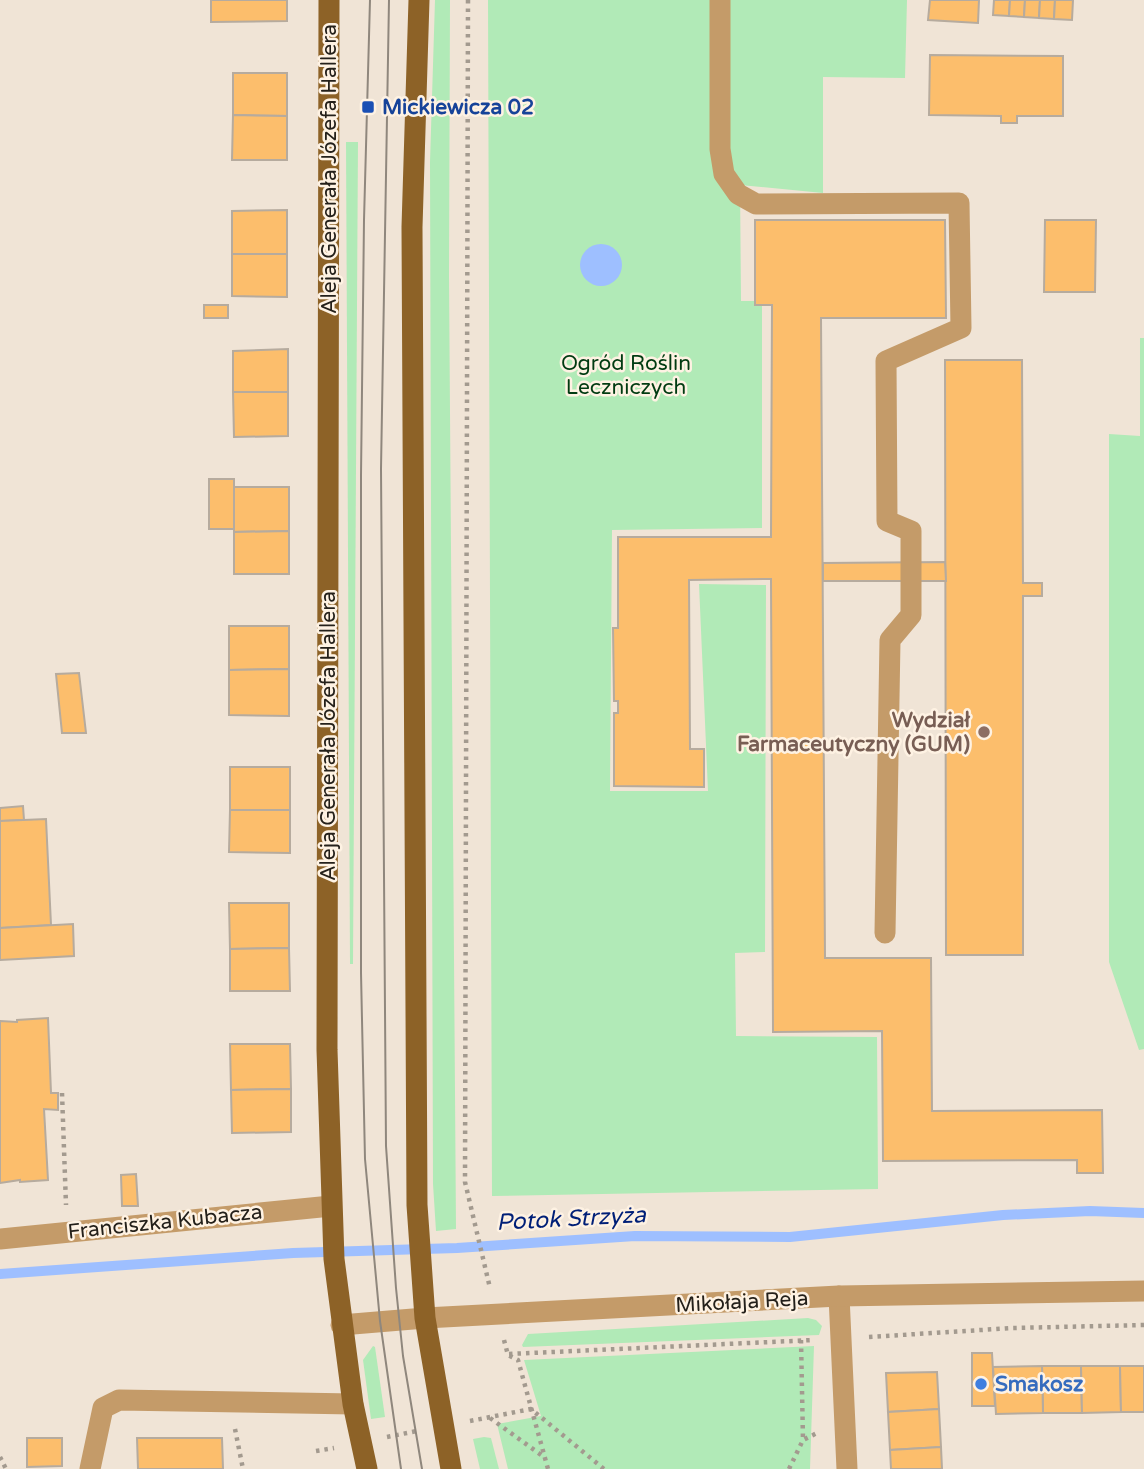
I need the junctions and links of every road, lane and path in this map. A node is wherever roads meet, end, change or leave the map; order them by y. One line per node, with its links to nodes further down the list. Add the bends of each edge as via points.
1 (329, 0): 7 (main road, Aleja Generała Józefa Hallera, via 327,1050)
2 (419, 0): 13 (main road, via 412,227 417,1205)
3 (468, 0): 10 (path, via 464,1182)
4 (720, 0): 5 (street, via 720,149 724,174 738,194 756,204 959,203 961,328 886,361 887,521 911,531 911,615 890,640)
5 (886, 933)
6 (62, 1093): 8 (path)
7 (331, 1206): 9 (street, Franciszka Kubacza); 14 (main road, Aleja Generała Józefa Hallera)
8 (64, 1213)
9 (0, 1239)
10 (486, 1271)
11 (1144, 1291): 12 (street, Mikołaja Reja)
12 (839, 1296): 13 (street, Mikołaja Reja); 20 (street)
13 (425, 1318): 14 (street, Mikołaja Reja); 21 (main road)
14 (341, 1325): 17 (main road, Aleja Generała Józefa Hallera)
15 (801, 1340): 22 (path)
16 (508, 1355): 18 (path, via 518,1360)
17 (353, 1404): 23 (main road, Aleja Generała Józefa Hallera); 28 (street, via 119,1401 103,1408)
18 (531, 1409): 19 (path); 26 (path); 32 (path)
19 (489, 1418): 21 (path); 26 (path)
20 (844, 1419): 22 (path); 34 (street)
21 (442, 1426): 23 (path); 30 (main road)
22 (803, 1440): 33 (path)
23 (361, 1442): 24 (path); 29 (main road, Aleja Generała Józefa Hallera)
24 (316, 1451)
25 (0, 1457): 27 (path)
26 (544, 1457): 31 (path)
27 (6, 1469)
28 (90, 1469)
29 (367, 1469)
30 (451, 1469)
31 (548, 1469)
32 (604, 1469)
33 (789, 1469)
34 (847, 1469)

